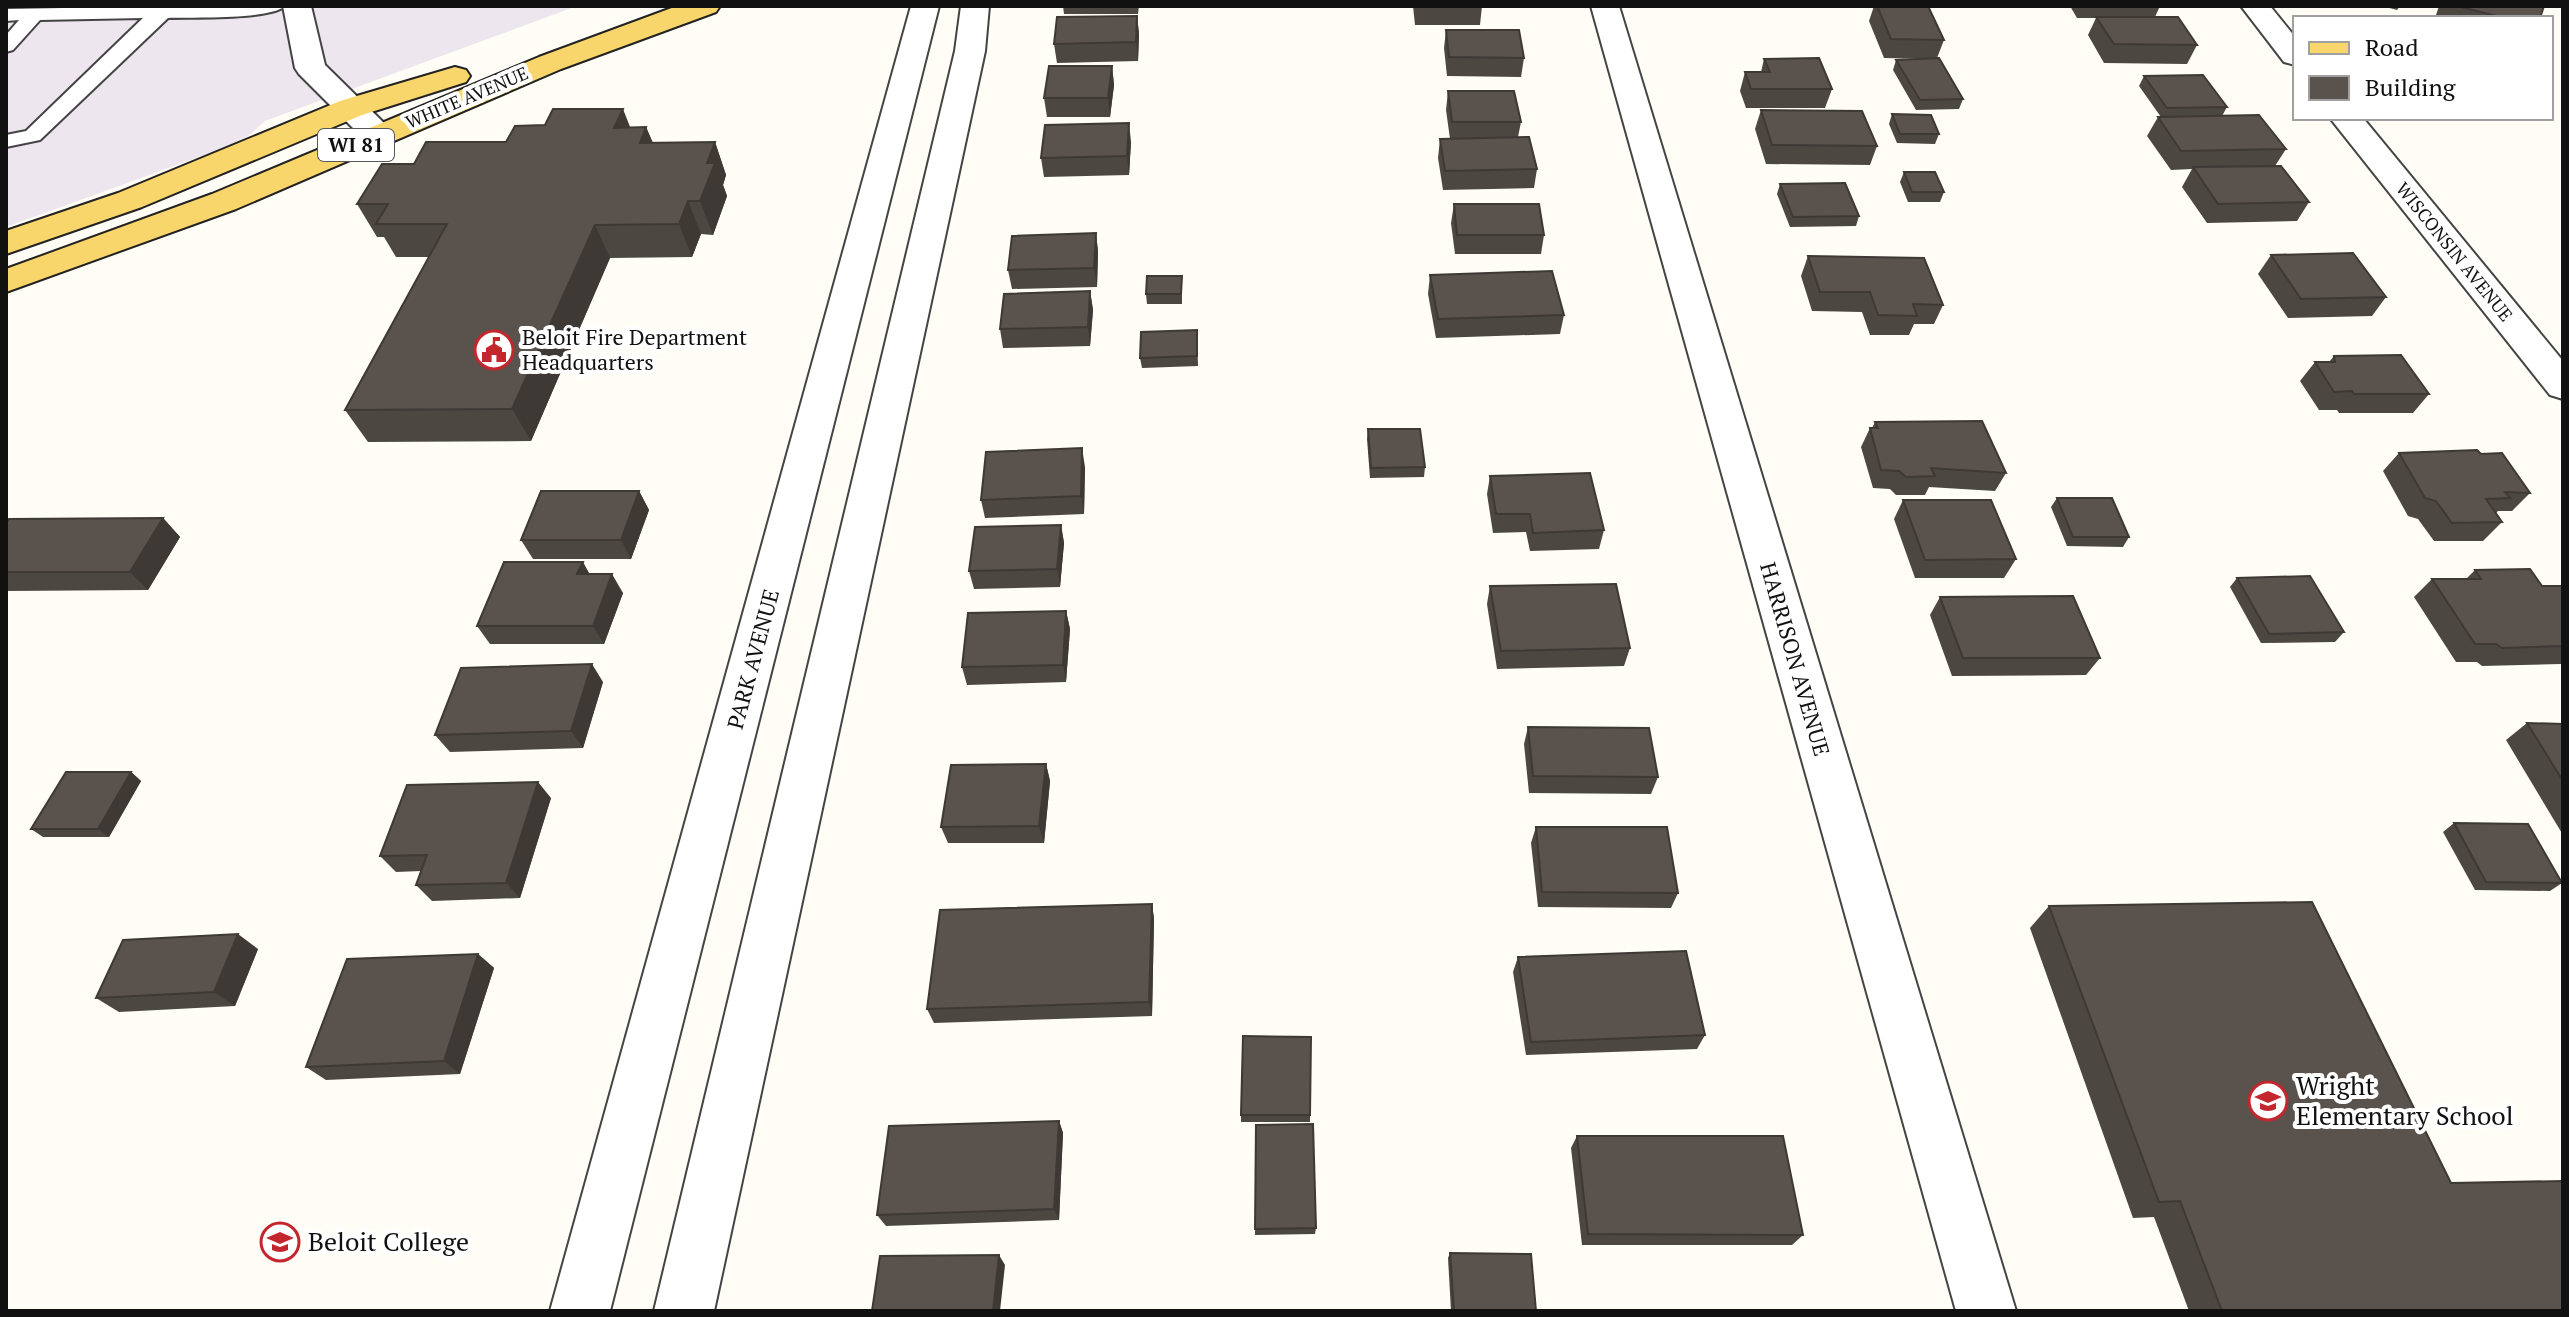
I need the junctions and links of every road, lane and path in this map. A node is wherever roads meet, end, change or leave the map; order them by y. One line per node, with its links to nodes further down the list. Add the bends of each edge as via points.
1 (276, 6): 8 (lane)
2 (297, 6): 14 (street, via 310,68)
3 (658, 6): 14 (main road, WHITE AVENUE / WI 81)
4 (706, 6): 16 (main road, WHITE AVENUE / WI 81, via 626,32)
5 (975, 6): 22 (street, via 970,51)
6 (1605, 6): 23 (street, HARRISON AVENUE)
7 (2255, 6): 13 (street)
8 (168, 9): 9 (lane); 17 (lane, via 33,136)
9 (35, 14): 10 (lane); 12 (lane)
10 (6, 15)
11 (915, 15): 21 (street, PARK AVENUE)
12 (6, 46)
13 (2293, 54)
14 (351, 108): 16 (street); 18 (main road, WHITE AVENUE / WI 81, via 130,200)
15 (2348, 120): 20 (street, WISCONSIN AVENUE)
16 (378, 135): 19 (main road, WHITE AVENUE / WI 81, via 187,216)
17 (6, 141)
18 (6, 243)
19 (6, 281)
20 (2563, 386)
21 (580, 1311)
22 (684, 1311)
23 (1986, 1311)

